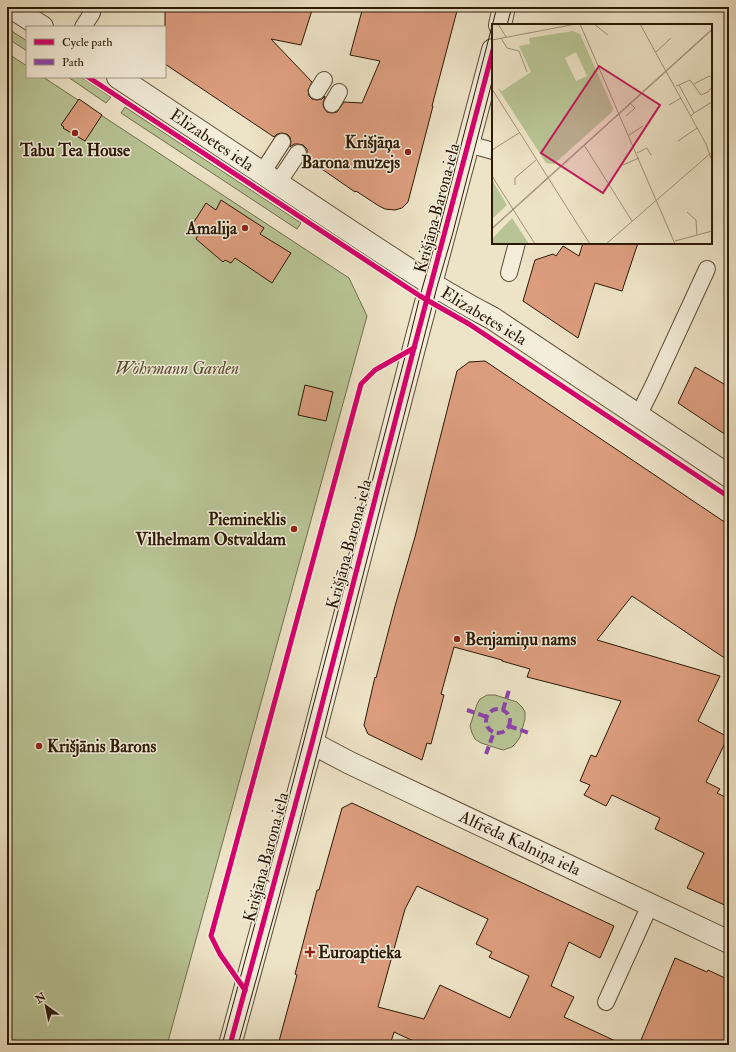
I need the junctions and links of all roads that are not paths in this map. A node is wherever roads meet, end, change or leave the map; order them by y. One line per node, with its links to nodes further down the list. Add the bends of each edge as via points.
1 (12, 7): 5 (street)
2 (504, 7): 4 (street)
3 (92, 13): 6 (lane)
4 (500, 24)
5 (40, 26)
6 (84, 26)
7 (492, 54): 10 (street, Krišjāņa Barona iela)
8 (120, 78): 13 (street, Elizabetes iela)
9 (282, 142): 13 (lane)
10 (468, 144): 11 (lane); 17 (street, Krišjāņa Barona iela)
11 (492, 151)
12 (298, 153): 13 (lane)
13 (270, 178): 17 (street, Elizabetes iela)
14 (517, 244): 16 (lane)
15 (707, 269): 18 (lane)
16 (509, 273)
17 (431, 284): 18 (street, Elizabetes iela, via 492,318); 20 (street, Krišjāņa Barona iela)
18 (638, 416): 19 (street, Elizabetes iela)
19 (729, 476)
20 (312, 743): 21 (street, Alfrēda Kalniņa iela); 24 (street, Krišjāņa Barona iela)
21 (650, 905): 22 (street, Alfrēda Kalniņa iela); 23 (lane)
22 (729, 942)
23 (606, 1002)
24 (230, 1045)

